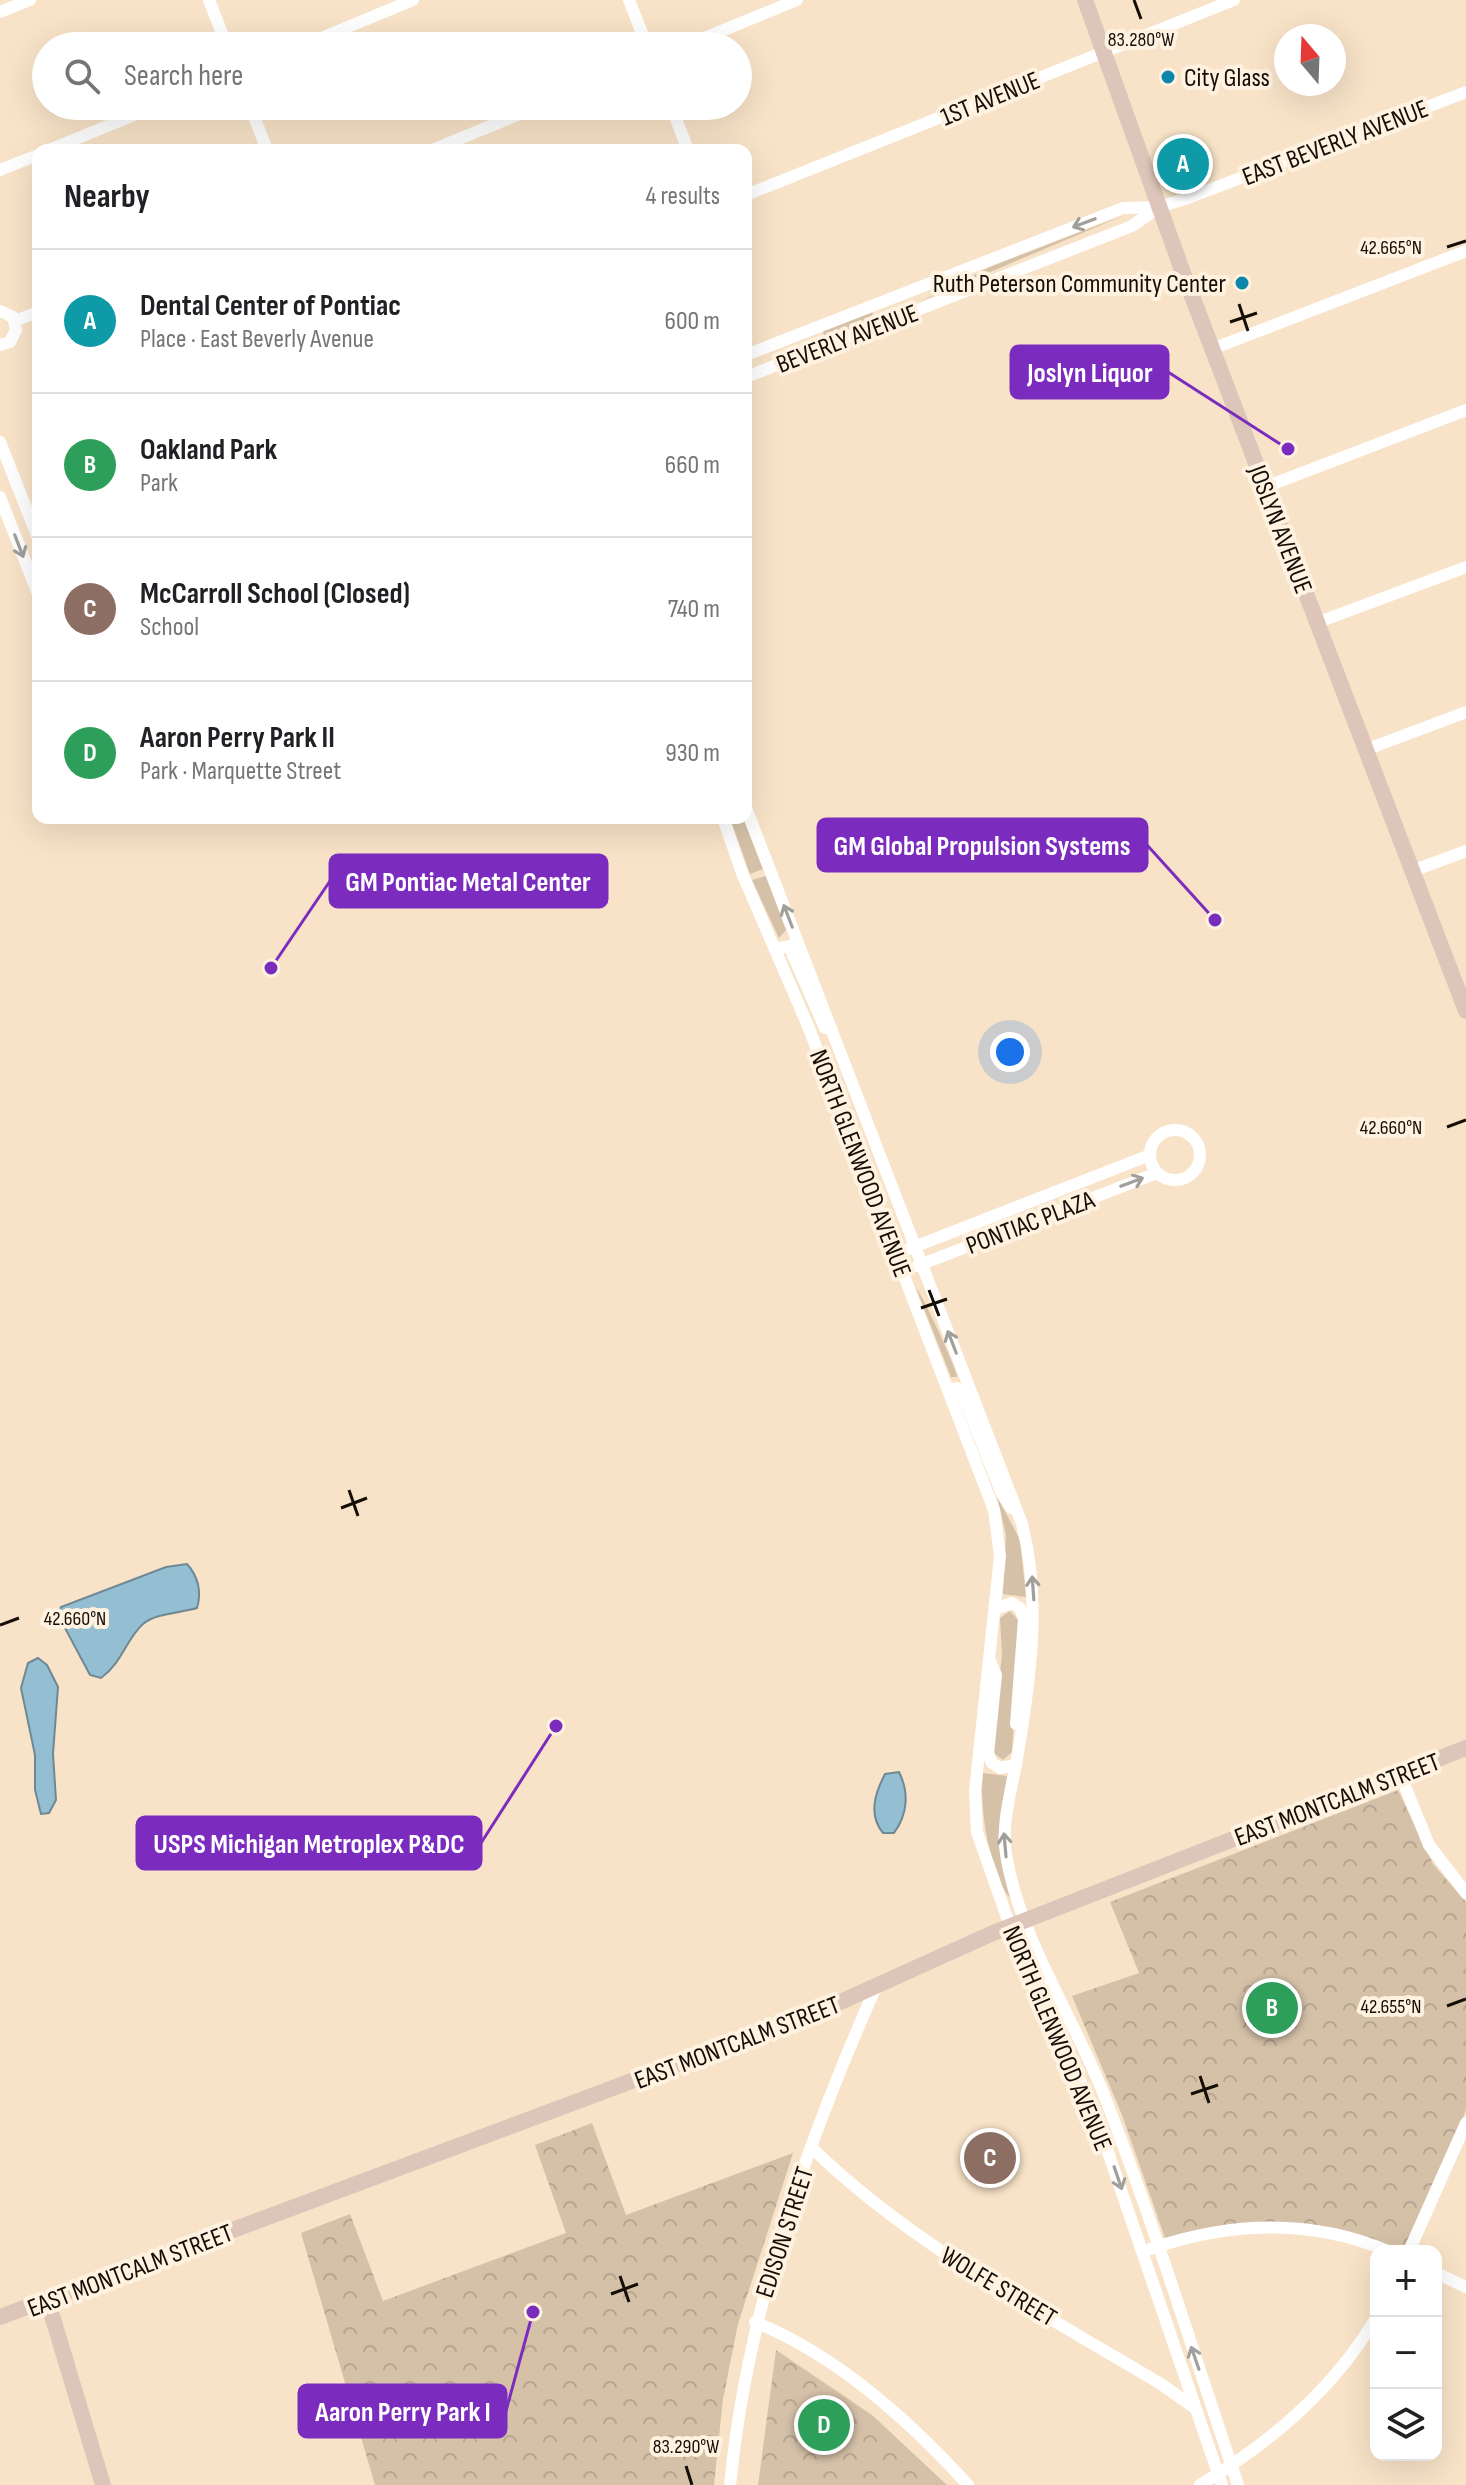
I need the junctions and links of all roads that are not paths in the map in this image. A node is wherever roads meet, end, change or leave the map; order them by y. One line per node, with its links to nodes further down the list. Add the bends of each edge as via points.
1 (30, 0): 8 (street)
2 (209, 0): 9 (street)
3 (413, 0): 10 (street)
4 (629, 0): 11 (street)
5 (797, 0): 12 (street)
6 (1085, 0): 13 (main road, JOSLYN AVENUE)
7 (1234, 0): 13 (street, 1ST AVENUE)
8 (0, 12)
9 (222, 32)
10 (336, 32)
11 (642, 32)
12 (719, 32)
13 (1105, 52): 25 (street, 1ST AVENUE); 26 (main road, JOSLYN AVENUE)
14 (1466, 92): 26 (street, EAST BEVERLY AVENUE)
15 (122, 120): 19 (street)
16 (255, 120): 20 (street)
17 (505, 120): 21 (street)
18 (676, 120): 22 (street)
19 (64, 144)
20 (265, 144)
21 (447, 144)
22 (686, 144)
23 (32, 157): 24 (street)
24 (0, 170)
25 (752, 193)
26 (1159, 207): 32 (main road, JOSLYN AVENUE); 33 (street, BEVERLY AVENUE, one-way to 33, via 1123,208); 34 (street, BEVERLY AVENUE, via 1132,226)
27 (1466, 251): 32 (street)
28 (0, 311): 30 (street)
29 (32, 314): 30 (street)
30 (15, 321): 31 (street, via 13,338)
31 (0, 345)
32 (1212, 349): 37 (main road, JOSLYN AVENUE)
33 (752, 353)
34 (752, 375)
35 (1466, 410): 37 (street)
36 (0, 442): 39 (street)
37 (1265, 487): 42 (main road, JOSLYN AVENUE)
38 (0, 497): 41 (street, one-way to 41)
39 (32, 523)
40 (1466, 567): 42 (street)
41 (32, 579)
42 (1316, 623): 44 (main road, JOSLYN AVENUE)
43 (1466, 712): 44 (street)
44 (1365, 750): 48 (main road, JOSLYN AVENUE)
45 (725, 824): 49 (street, NORTH GLENWOOD AVENUE)
46 (752, 824): 53 (street, NORTH GLENWOOD AVENUE, one-way to 46)
47 (1466, 851): 48 (street)
48 (1412, 871): 50 (main road, JOSLYN AVENUE)
49 (775, 949): 52 (street, NORTH GLENWOOD AVENUE); 53 (street, NORTH GLENWOOD AVENUE, via 787,944 791,949 816,1015)
50 (1462, 991): 51 (main road, JOSLYN AVENUE)
51 (1466, 1011)
52 (808, 1026): 54 (street, NORTH GLENWOOD AVENUE, via 828,1057 852,1120 858,1125); 58 (street, NORTH GLENWOOD AVENUE)
53 (838, 1047): 54 (street, NORTH GLENWOOD AVENUE)
54 (867, 1122): 57 (street, NORTH GLENWOOD AVENUE)
55 (1150, 1155): 56 (street); 56 (street, via 1158,1137 1171,1131 1190,1135 1198,1147 1199,1160 1188,1176 1174,1180); 57 (street, PONTIAC PLAZA)
56 (1157, 1173): 59 (street, PONTIAC PLAZA, one-way to 56)
57 (915, 1246): 58 (street, PONTIAC PLAZA); 59 (street, NORTH GLENWOOD AVENUE)
58 (896, 1254): 60 (street, NORTH GLENWOOD AVENUE)
59 (922, 1264): 60 (street, PONTIAC PLAZA); 62 (street, NORTH GLENWOOD AVENUE, one-way to 59)
60 (903, 1271): 61 (street, NORTH GLENWOOD AVENUE)
61 (949, 1390): 62 (street, NORTH GLENWOOD AVENUE, via 962,1393 1002,1494); 63 (street, NORTH GLENWOOD AVENUE, via 997,1522)
62 (1022, 1524): 65 (street, NORTH GLENWOOD AVENUE, one-way to 62, via 1033,1617)
63 (995, 1609): 64 (street, NORTH GLENWOOD AVENUE); 65 (street, NORTH GLENWOOD AVENUE, via 1012,1603 1023,1613 1015,1710)
64 (989, 1658): 67 (street, NORTH GLENWOOD AVENUE, via 996,1675 988,1754 1000,1768); 70 (street, NORTH GLENWOOD AVENUE, via 975,1816 984,1861)
65 (1019, 1747): 67 (street, NORTH GLENWOOD AVENUE)
66 (1466, 1748): 68 (main road, EAST MONTCALM STREET)
67 (1016, 1765): 70 (street, NORTH GLENWOOD AVENUE, one-way to 67, via 1004,1838)
68 (1400, 1774): 69 (street, via 1426,1838); 70 (main road, EAST MONTCALM STREET)
69 (1466, 1893)
70 (1018, 1923): 71 (main road, EAST MONTCALM STREET); 76 (street, NORTH GLENWOOD AVENUE, via 1105,2097); 77 (street, NORTH GLENWOOD AVENUE, one-way to 77)
71 (875, 1989): 73 (street, EDISON STREET); 80 (main road, EAST MONTCALM STREET)
72 (1466, 2123): 75 (street)
73 (812, 2148): 82 (street, EDISON STREET); 85 (street, WOLFE STREET, via 913,2233)
74 (1370, 2245): 76 (street, via 1333,2233 1282,2227 1221,2230)
75 (1412, 2245)
76 (1157, 2247): 77 (street); 84 (street, NORTH GLENWOOD AVENUE, one-way to 76)
77 (1143, 2252): 85 (street, NORTH GLENWOOD AVENUE)
78 (1442, 2276): 79 (street)
79 (1466, 2287)
80 (48, 2302): 81 (main road, EAST MONTCALM STREET); 88 (main road)
81 (0, 2317)
82 (755, 2322): 89 (street, EDISON STREET); 90 (street, via 867,2391)
83 (1370, 2326): 86 (street, via 1319,2394)
84 (1211, 2404): 85 (street); 86 (street, NORTH GLENWOOD AVENUE)
85 (1196, 2409): 87 (street, NORTH GLENWOOD AVENUE)
86 (1232, 2465): 87 (street); 92 (street, NORTH GLENWOOD AVENUE)
87 (1220, 2479): 91 (street)
88 (103, 2485)
89 (730, 2485)
90 (968, 2485)
91 (1200, 2485)
92 (1238, 2485)

